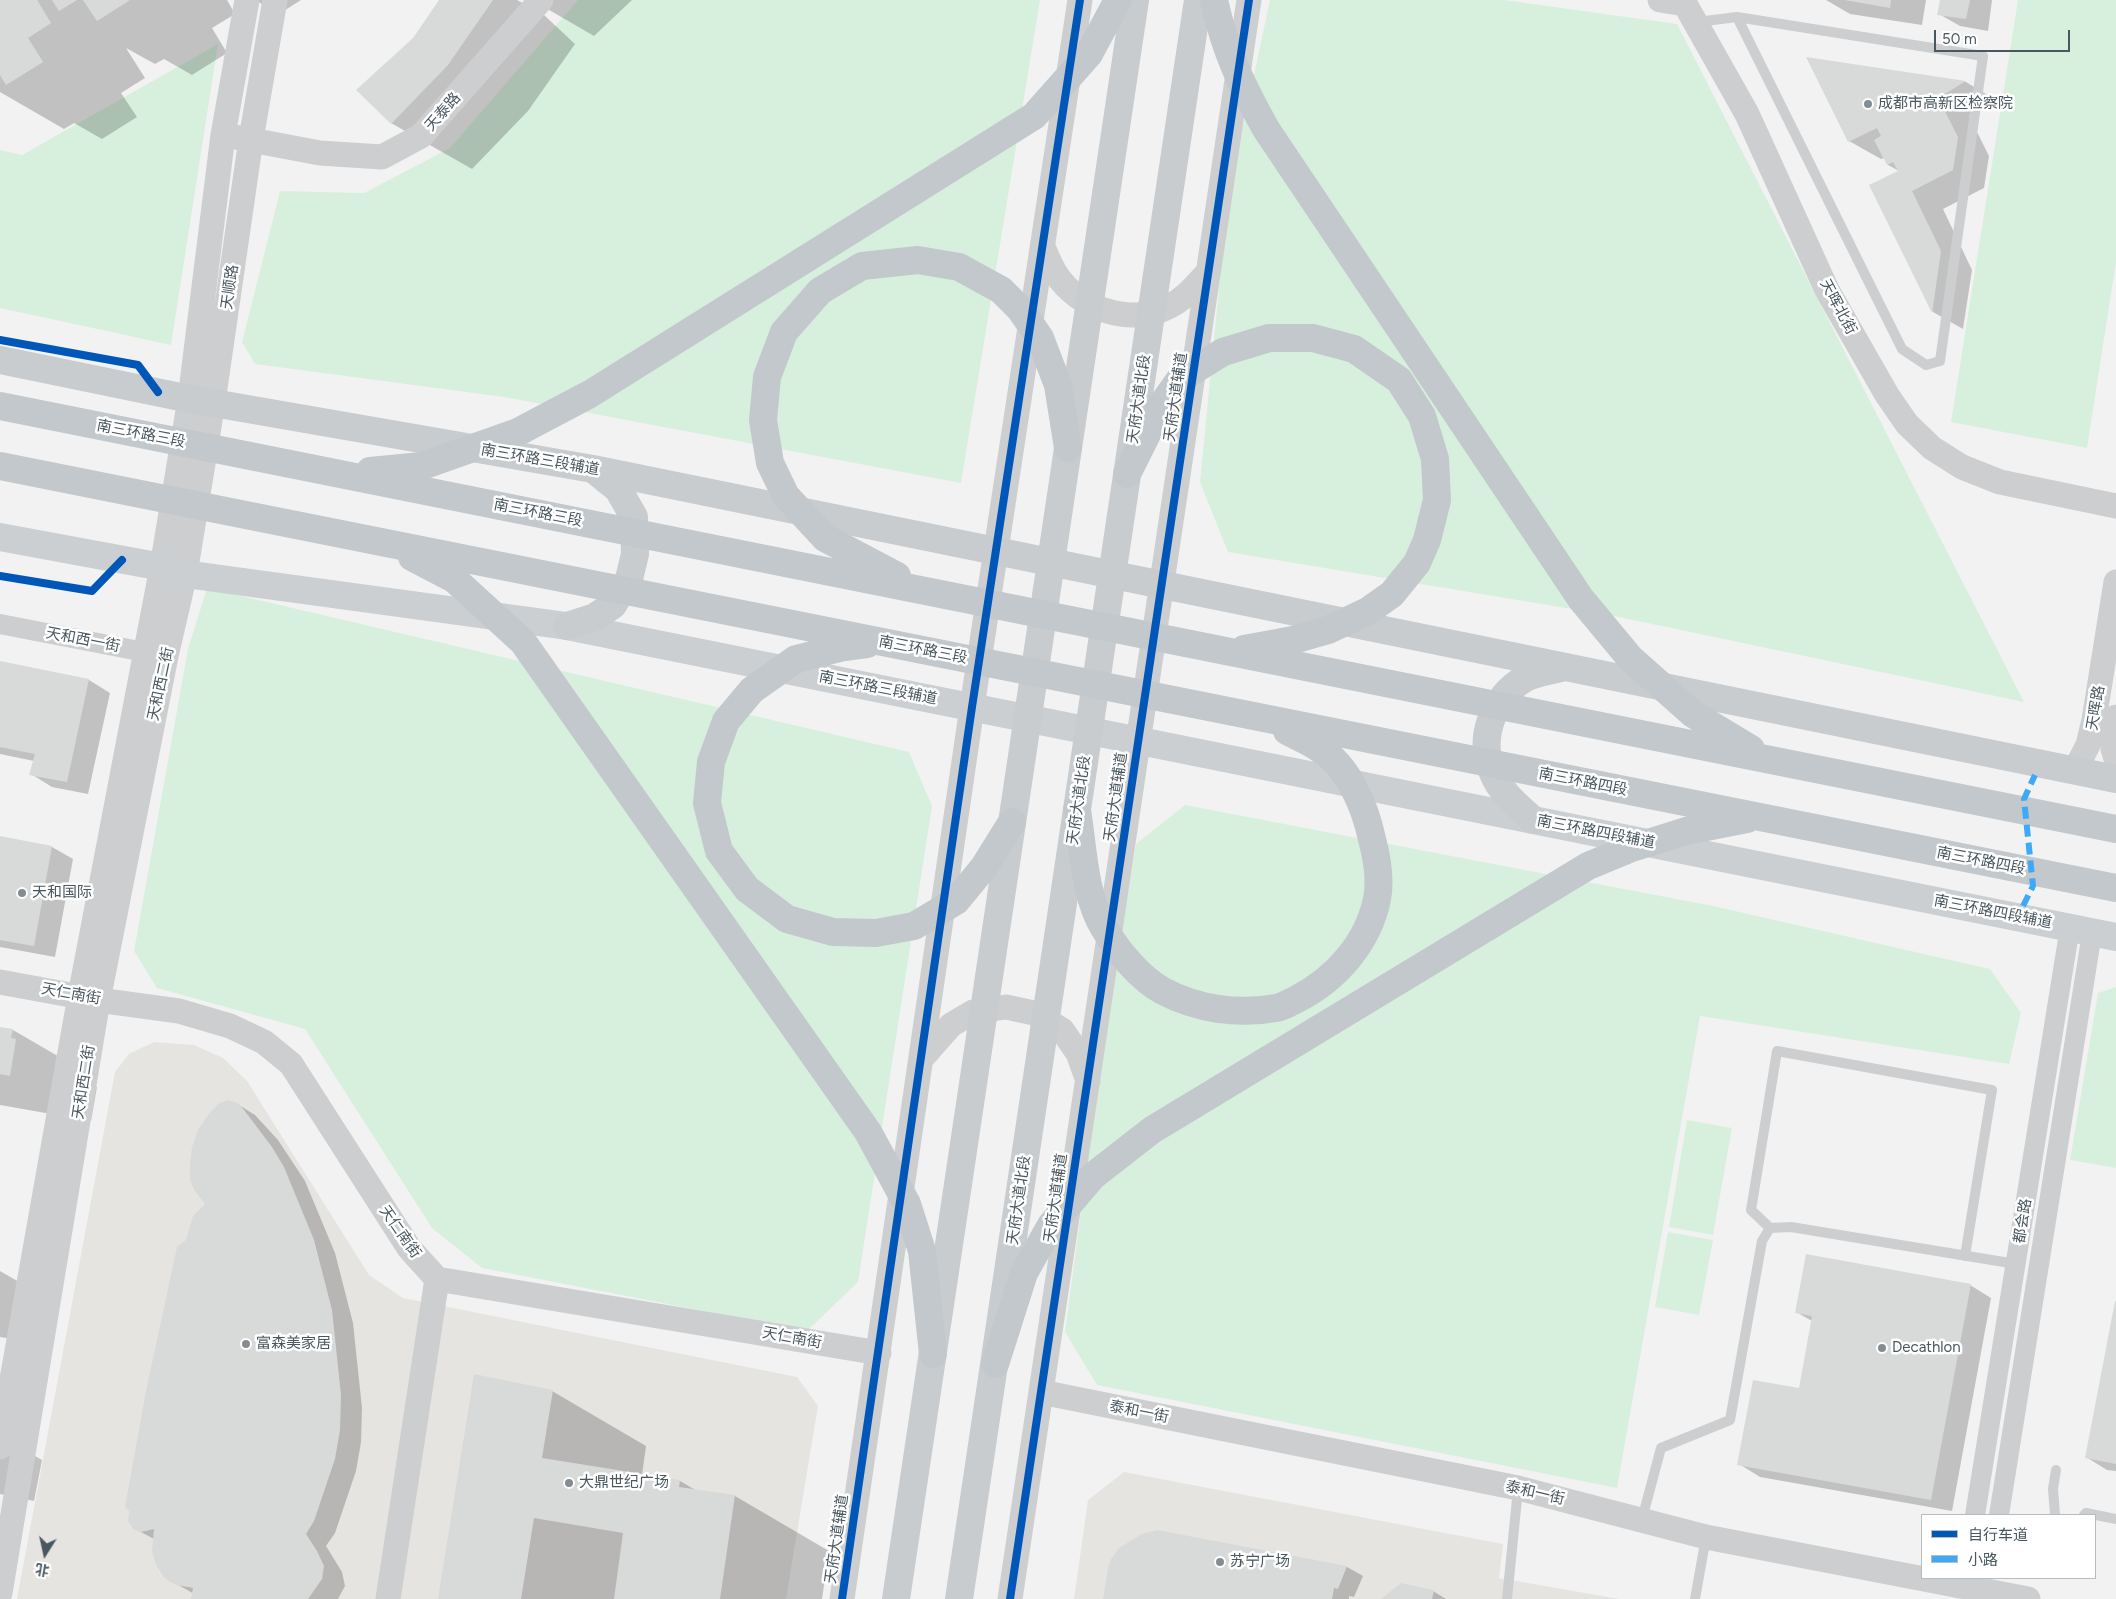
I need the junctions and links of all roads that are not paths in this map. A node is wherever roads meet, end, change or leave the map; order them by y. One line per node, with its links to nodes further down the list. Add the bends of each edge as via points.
1 (247, 0): 13 (street, 天顺路)
2 (274, 0): 14 (street, 天顺路)
3 (541, 0): 14 (street, 天泰路, via 421,136 382,157 320,153)
4 (1080, 0): 15 (street, 天府大道辅道)
5 (1118, 0): 23 (highway, via 1089,54 1034,116 590,394 518,432 422,466)
6 (1135, 0): 20 (main road)
7 (1198, 0): 24 (main road, 天府大道北段)
8 (1214, 0): 45 (highway, via 1222,36 1242,87 1266,129 1581,599 1630,658 1693,714)
9 (1249, 0): 16 (street, 天府大道辅道)
10 (1660, 0): 11 (street)
11 (1689, 8): 12 (lane); 25 (street, 天晖北街, via 1747,114 1827,290 1887,396 1907,424 1932,448 1962,467 2000,482)
12 (1737, 17): 12 (lane, via 1983,56 1940,361 1926,366 1902,349)
13 (223, 135): 14 (street, 天泰路); 18 (street, 天顺路)
14 (251, 139): 18 (street, 天顺路)
15 (1042, 247): 16 (street, via 1056,274 1073,294 1101,310 1129,315 1149,314 1169,307 1189,294); 28 (street, 天府大道辅道)
16 (1208, 272): 31 (street, 天府大道辅道)
17 (0, 360): 18 (main road, 南三环路三段辅道)
18 (201, 400): 22 (main road, 南三环路三段辅道); 29 (street, 天顺路)
19 (0, 406): 23 (highway, 南三环路三段)
20 (1068, 448): 32 (highway, via 1058,385 1040,338 1020,308 1001,290 959,267 918,260 862,266 820,291 784,332 767,377 763,420 770,463 786,496 825,538); 52 (main road)
21 (0, 466): 27 (highway, 南三环路三段)
22 (593, 469): 28 (main road, 南三环路三段辅道); 34 (main road, via 618,489 634,517 635,554 629,579 613,605 596,617)
23 (339, 474): 32 (highway, 南三环路三段)
24 (1127, 474): 36 (highway, via 1161,406 1181,378 1223,352 1269,338 1313,338 1354,349 1399,380 1422,416 1435,459 1437,500 1427,540 1417,563 1392,594 1368,611 1328,630); 49 (main road, 天府大道北段)
25 (2116, 506)
26 (0, 537): 29 (main road, 南三环路三段辅道)
27 (381, 542): 35 (highway, 南三环路三段); 65 (highway, via 454,579 523,642 868,1132 907,1204 922,1251)
28 (996, 551): 31 (main road, 南三环路三段辅道); 40 (street, 天府大道辅道)
29 (174, 570): 34 (main road, 南三环路三段辅道); 37 (street, 天和西二街)
30 (2116, 582): 47 (street, 天晖路, via 2094,720 2088,745)
31 (1162, 585): 38 (main road, 南三环路三段辅道); 44 (street, 天府大道辅道)
32 (923, 590): 36 (highway, 南三环路三段)
33 (0, 624): 37 (street, 天和西一街)
34 (567, 626): 40 (main road, 南三环路三段辅道)
35 (884, 642): 39 (highway, 南三环路三段); 52 (highway, via 844,647 796,659 752,690 726,721 711,762 707,803 720,851 747,889 787,919 833,932 876,934 914,926 956,901 984,867)
36 (1230, 652): 45 (highway)
37 (156, 654): 57 (street, 天和西二街)
38 (1565, 667): 47 (main road, 南三环路三段辅道); 51 (main road, via 1525,678 1507,693 1491,719 1486,743 1492,773 1505,794)
39 (1051, 676): 42 (highway, 南三环路四段)
40 (972, 707): 43 (main road, 南三环路三段辅道); 58 (street, 天府大道辅道)
41 (2116, 717): 46 (street, 天晖路, via 2113,749)
42 (1261, 718): 49 (highway, via 1322,750 1343,770 1370,827 1378,862 1377,898 1364,937 1341,968 1315,990 1278,1008 1244,1012 1199,1006 1161,990 1134,968 1103,927 1090,892); 50 (highway, 南三环路四段)
43 (1075, 728): 44 (main road, 南三环路四段辅道)
44 (1138, 741): 51 (main road, 南三环路四段辅道); 59 (street, 天府大道辅道)
45 (1768, 759): 53 (highway)
46 (2116, 759)
47 (2075, 770): 48 (main road, 南三环路三段辅道)
48 (2116, 779)
49 (1077, 810): 66 (main road, 天府大道北段)
50 (1760, 817): 54 (highway, 南三环路四段); 66 (highway, via 1686,832 1629,849 1588,866 1152,1130 1093,1176 1051,1225 1024,1272)
51 (1533, 820): 55 (main road, 南三环路四段辅道)
52 (1012, 822): 65 (main road)
53 (2113, 828)
54 (2108, 886)
55 (2093, 932): 62 (street, 都会路); 69 (street, 都会路)
56 (0, 982): 57 (street, 天仁南街)
57 (89, 998): 63 (street, 天仁南街, via 179,1011 230,1026 264,1042 291,1064 409,1248); 68 (street, 天和西二街); 82 (street, 天和西二街)
58 (922, 1058): 59 (street, via 951,1025 973,1012 1006,1007 1034,1013 1062,1030 1078,1053); 64 (street, 天府大道辅道)
59 (1088, 1081): 67 (street, 天府大道辅道)
60 (1770, 1228): 61 (lane, via 1791,1227); 61 (lane, via 1751,1210 1777,1051 1992,1090); 76 (lane, via 1762,1241 1730,1420 1661,1448)
61 (1965, 1256): 62 (lane)
62 (2016, 1264): 69 (street, 都会路)
63 (438, 1278): 64 (street, 天仁南街); 83 (street)
64 (879, 1353): 84 (street, 天府大道辅道)
65 (933, 1354): 85 (main road)
66 (995, 1364): 86 (main road, 天府大道北段)
67 (1041, 1392): 71 (street, 泰和一街); 87 (street, 天府大道辅道)
68 (0, 1447)
69 (1997, 1456): 72 (street, 都会路); 73 (street, 都会路)
70 (2056, 1470): 74 (lane, via 2053,1489)
71 (1518, 1488): 76 (street, 泰和一街); 88 (lane)
72 (1975, 1514)
73 (1999, 1514)
74 (2055, 1514)
75 (2096, 1515): 77 (lane)
76 (1642, 1518): 78 (street, 泰和一街)
77 (2116, 1519)
78 (1706, 1536): 79 (street, 泰和一街); 89 (lane)
79 (1921, 1578)
80 (1928, 1579): 81 (street, 泰和一街)
81 (1975, 1588): 90 (street, 泰和一街)
82 (0, 1593)
83 (388, 1599)
84 (842, 1599)
85 (896, 1599)
86 (959, 1599)
87 (1010, 1599)
88 (1507, 1599)
89 (1695, 1599)
90 (2028, 1599)

